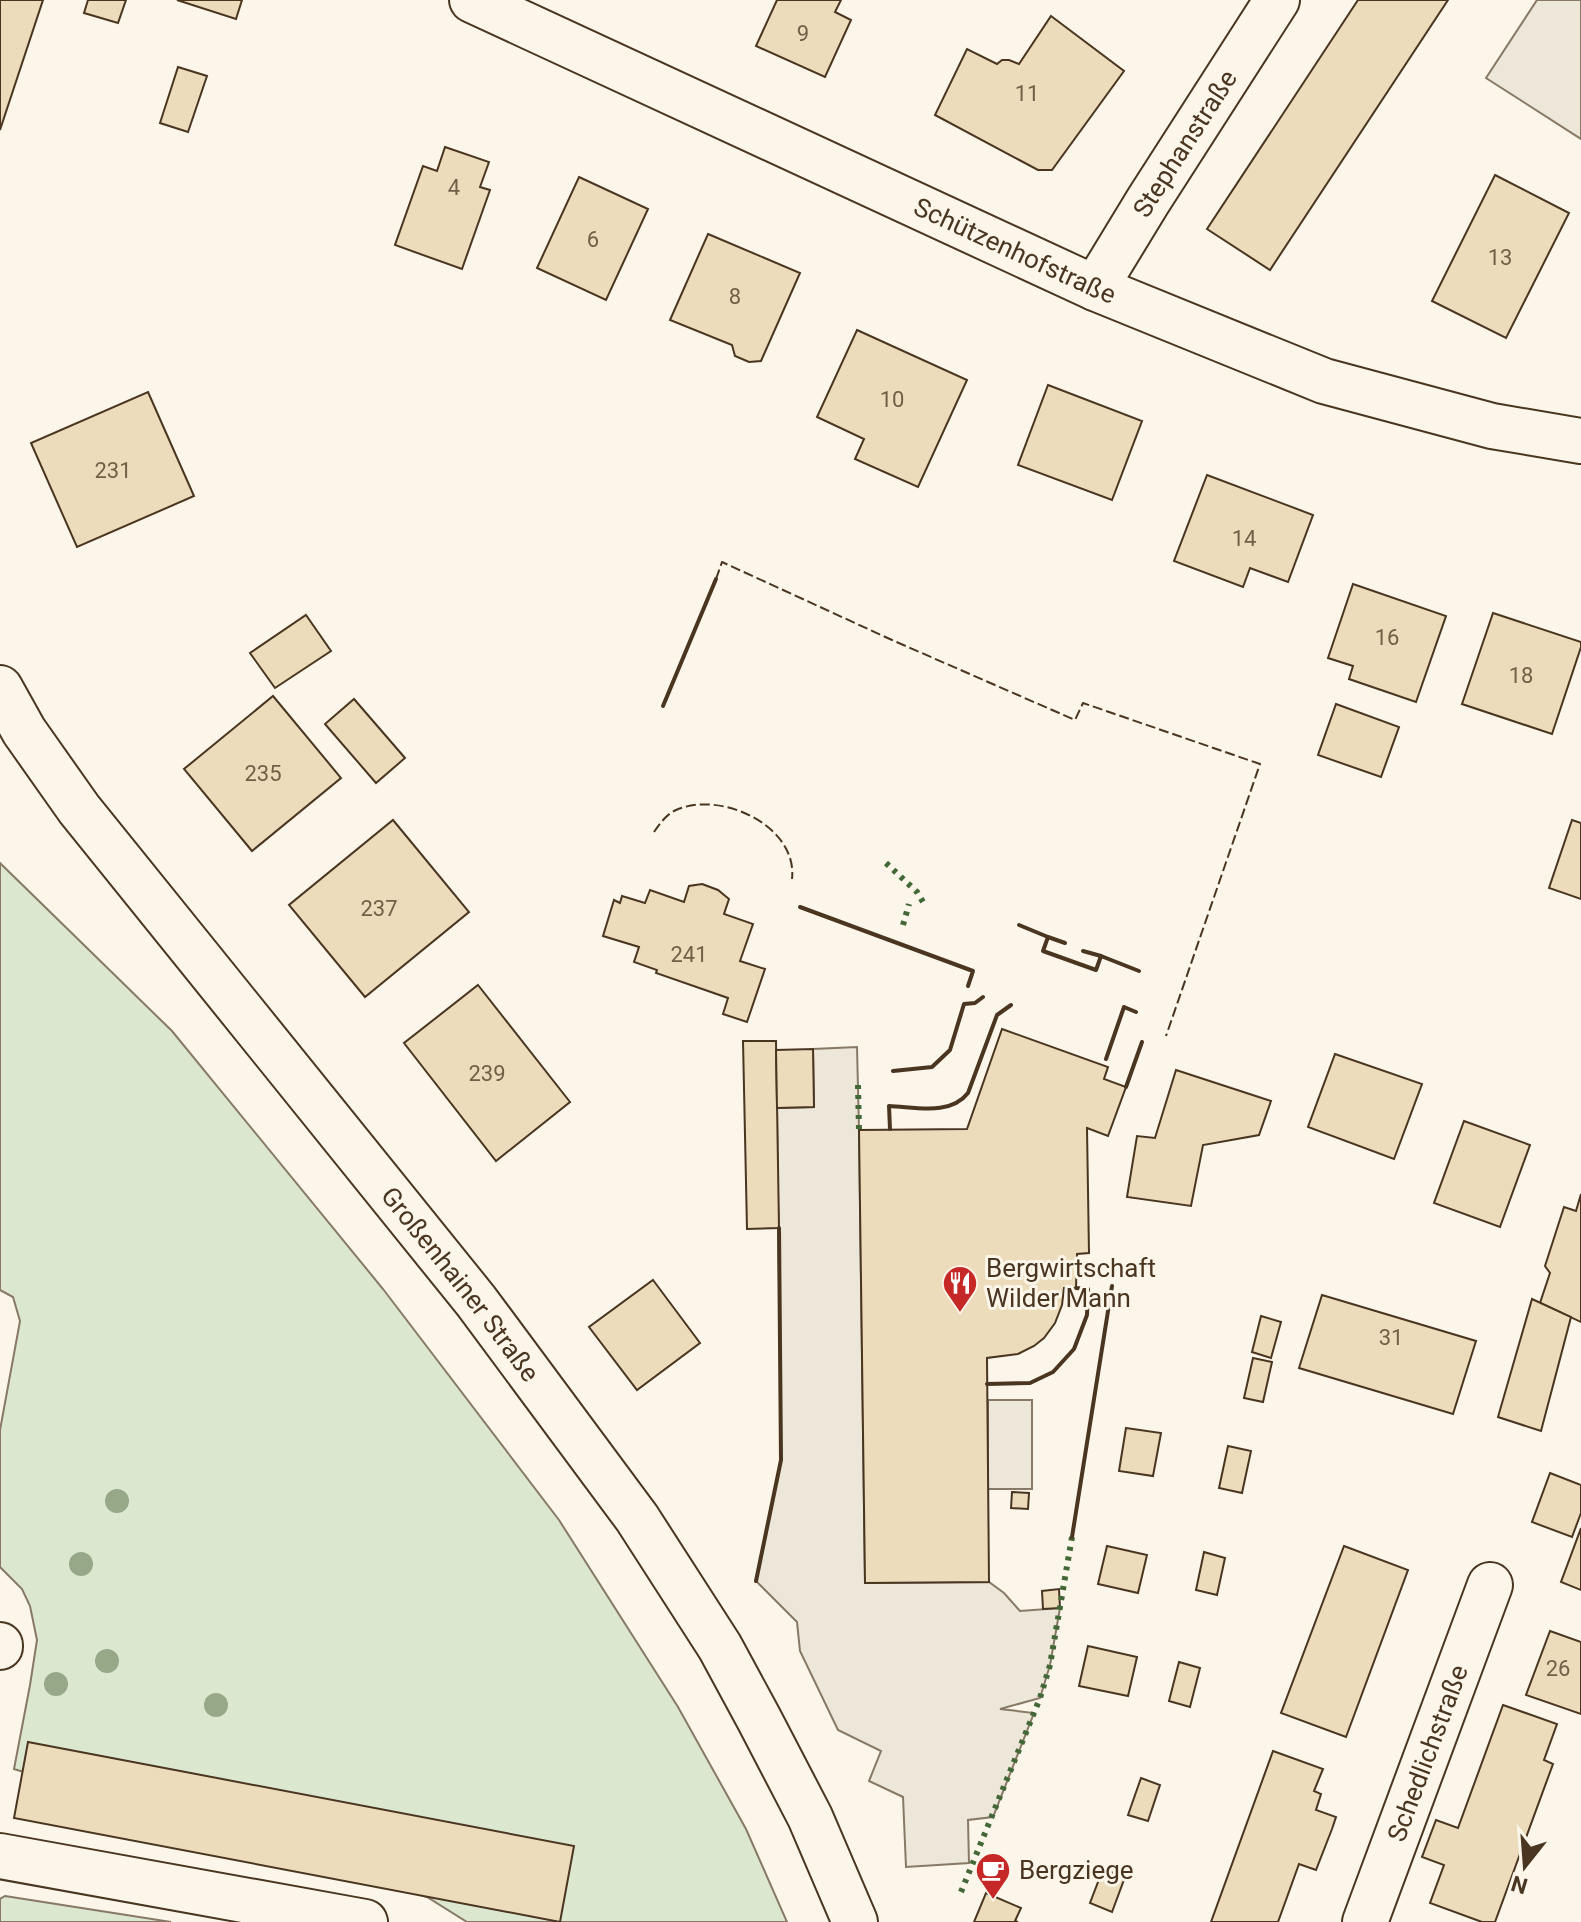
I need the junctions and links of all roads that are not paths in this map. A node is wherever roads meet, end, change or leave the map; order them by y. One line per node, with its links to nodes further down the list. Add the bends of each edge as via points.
1 (472, 0): 3 (street, Schützenhofstraße)
2 (1277, 0): 3 (street, Stephanstraße)
3 (1095, 288): 4 (street, Schützenhofstraße, via 1324,381 1492,426)
4 (1581, 441)
5 (0, 688): 9 (street, Großenhainer Straße, via 79,809 476,1301 637,1518 720,1647 759,1719 810,1817)
6 (1490, 1585): 10 (street, Schedlichstraße)
7 (0, 1856): 8 (street)
8 (365, 1922)
9 (855, 1922)
10 (1365, 1922)

